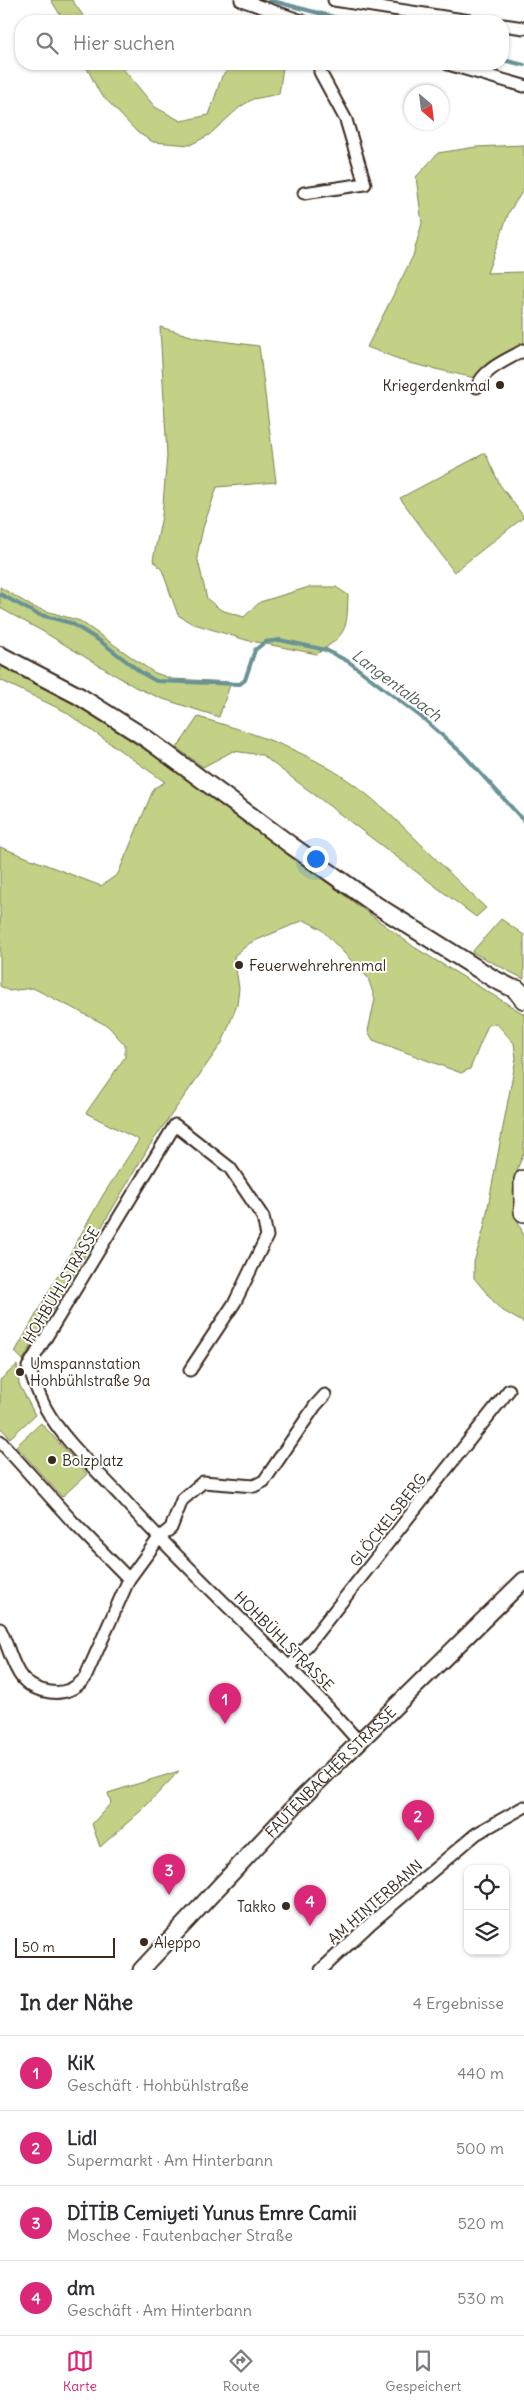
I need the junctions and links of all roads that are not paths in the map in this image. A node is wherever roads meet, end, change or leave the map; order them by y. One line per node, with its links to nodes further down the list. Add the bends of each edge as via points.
1 (241, 0): 3 (street)
2 (334, 0): 4 (street)
3 (285, 15)
4 (431, 15)
5 (509, 26): 6 (street)
6 (524, 28)
7 (320, 70): 10 (street, via 346,120 365,184)
8 (469, 70): 9 (street)
9 (524, 86)
10 (304, 193)
11 (524, 350): 12 (street, via 489,371)
12 (478, 387)
13 (0, 655): 14 (main road, via 62,687 147,739 376,905)
14 (522, 994)
15 (524, 1180): 16 (main road)
16 (524, 1212)
17 (190, 1370): 21 (street, HOHBÜHLSTRASSE, via 235,1302 267,1236 263,1217 230,1168 175,1124 28,1367 46,1409 68,1439)
18 (509, 1390): 25 (street, GLÖCKELSBERG)
19 (325, 1396): 21 (street, via 314,1406 264,1481 254,1486 203,1482 182,1500 171,1528)
20 (0, 1441): 22 (street, via 72,1522)
21 (159, 1538): 22 (street); 25 (street, HOHBÜHLSTRASSE)
22 (129, 1579): 24 (street, via 85,1678 69,1691 37,1690 27,1684 14,1665)
23 (524, 1580): 26 (street, FAUTENBACHER STRASSE)
24 (0, 1629)
25 (290, 1667): 26 (street, HOHBÜHLSTRASSE)
26 (360, 1743): 28 (street, FAUTENBACHER STRASSE, via 302,1798)
27 (524, 1807): 29 (street, AM HINTERBANN, via 476,1834 371,1922)
28 (141, 1970)
29 (321, 1970)

